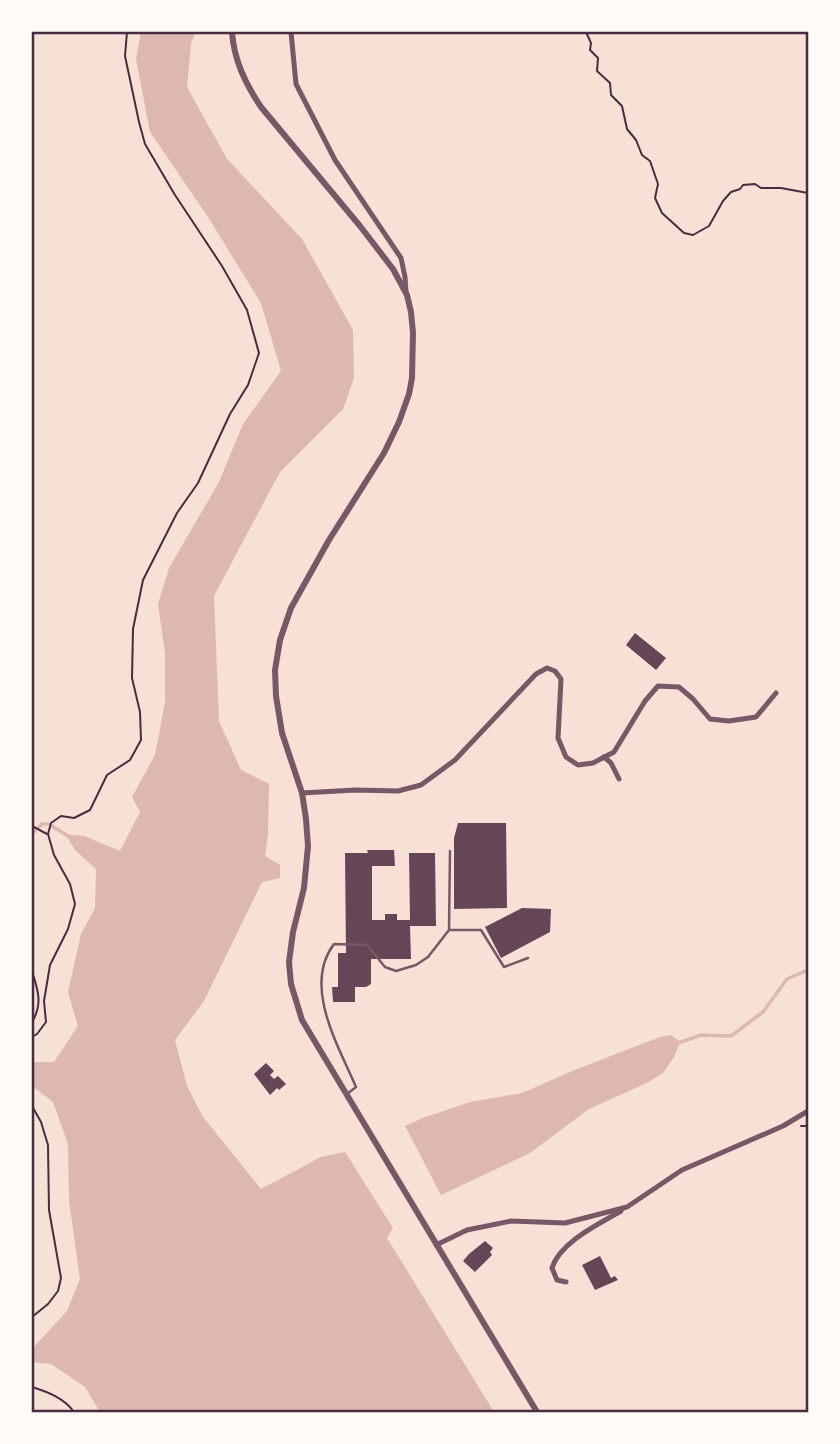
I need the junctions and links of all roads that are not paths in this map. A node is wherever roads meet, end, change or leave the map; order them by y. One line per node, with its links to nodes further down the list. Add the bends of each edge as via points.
1 (232, 32): 3 (street, via 251,93 393,269)
2 (291, 32): 3 (street, via 296,84 335,160 401,258)
3 (407, 295): 7 (street, via 413,362 405,408 384,453 290,608 280,640 276,696 282,733)
4 (776, 693): 5 (street, via 755,717 729,722 710,719 679,687 658,686 614,752)
5 (604, 757): 6 (street); 7 (street, via 578,765 566,757 558,738 561,679 547,668 536,674 454,761 421,785)
6 (619, 779)
7 (302, 793): 11 (street, via 308,859 291,947 291,984 302,1020)
8 (450, 851): 9 (lane)
9 (449, 930): 10 (lane, via 481,930 504,967); 11 (lane, via 428,957 396,971 385,967 367,945 334,944 328,952 321,984 323,1002 356,1087)
10 (527, 958)
11 (347, 1094): 14 (street)
12 (808, 1111): 13 (street, via 682,1170)
13 (627, 1207): 14 (street, via 565,1223 511,1221 467,1230); 15 (street, via 562,1251 552,1268 557,1280)
14 (436, 1245): 16 (street)
15 (566, 1282)
16 (537, 1412)

